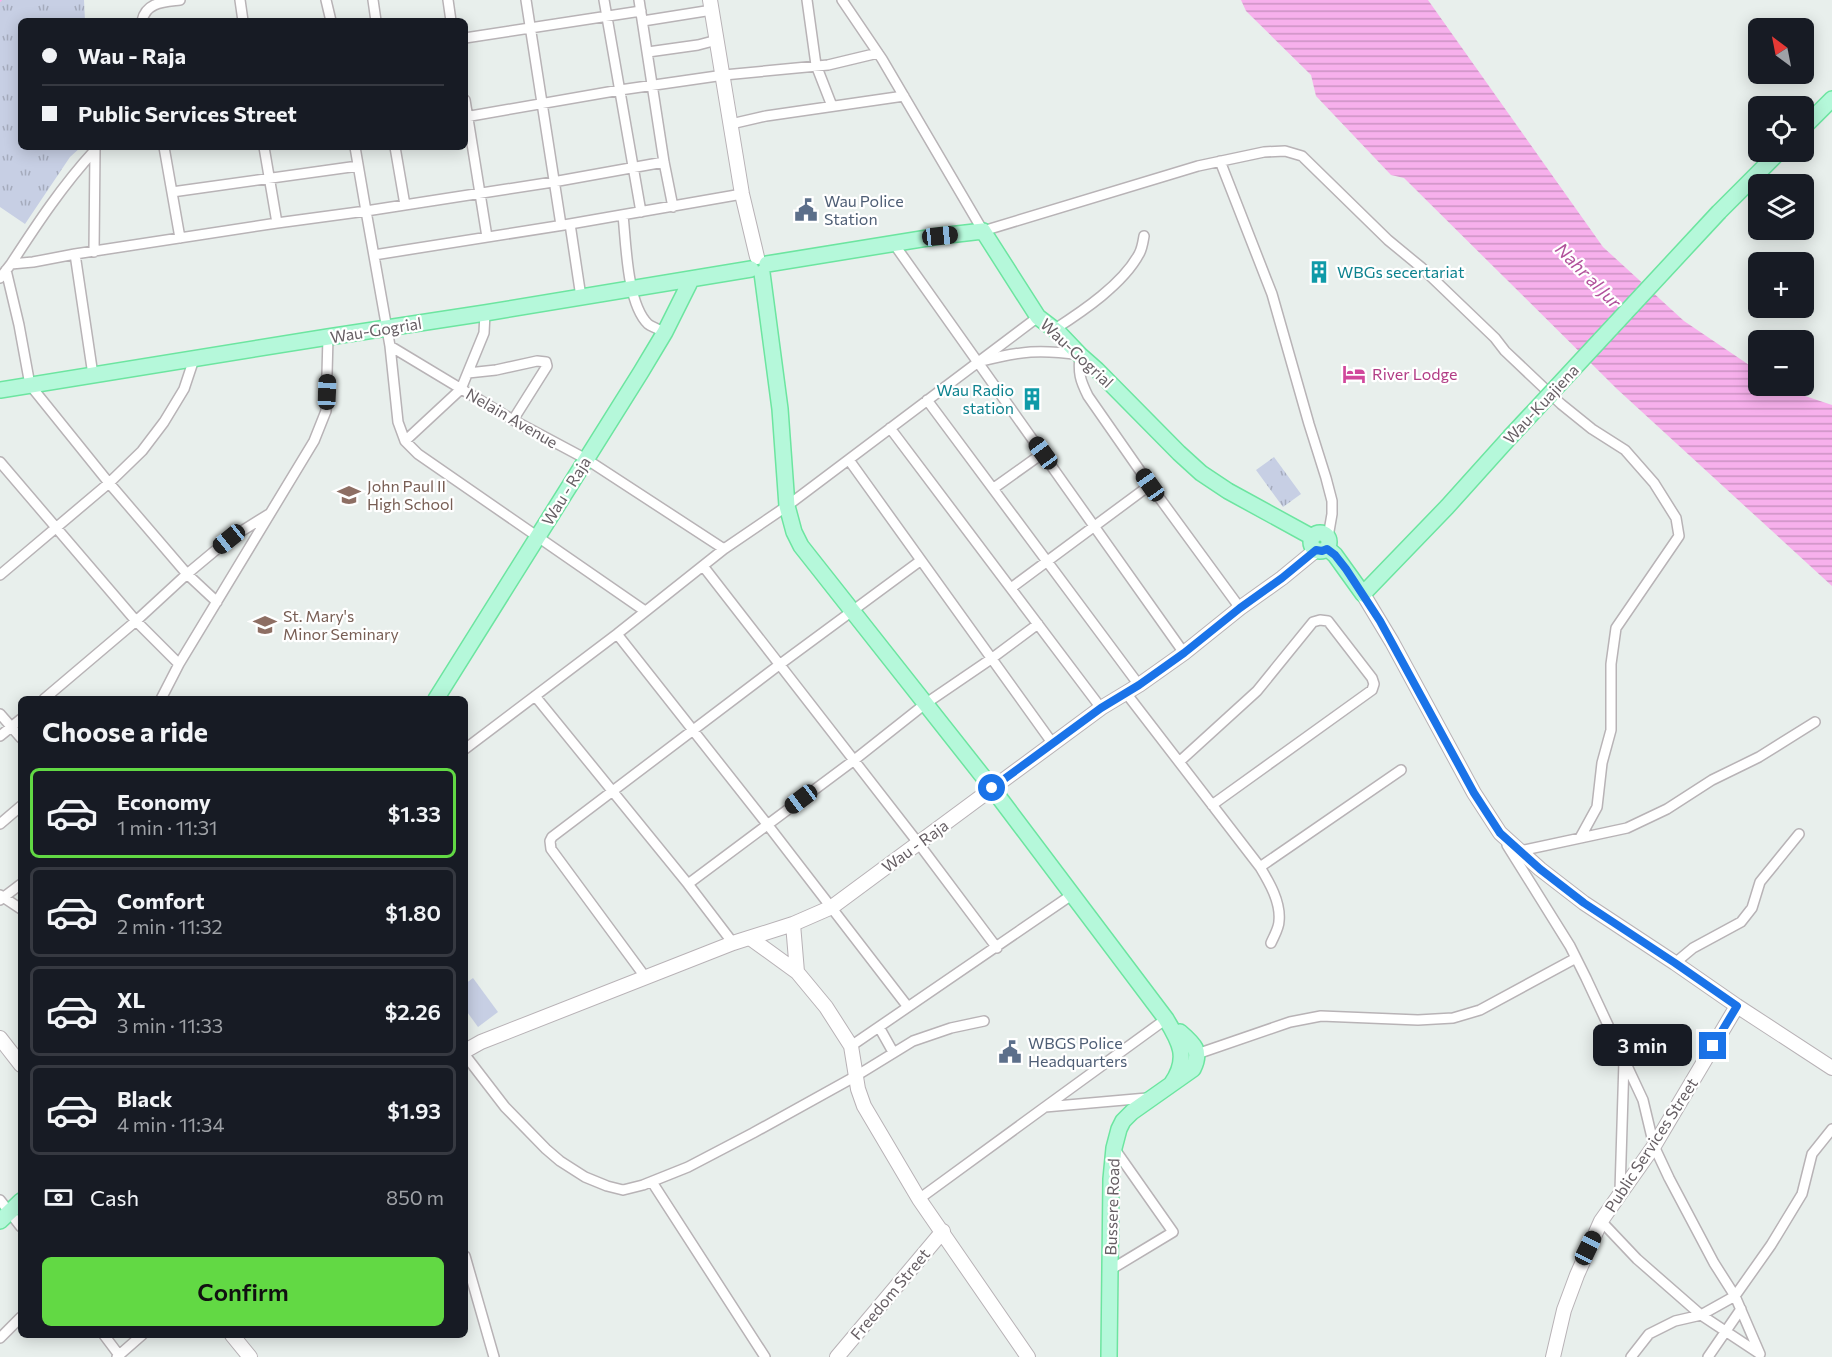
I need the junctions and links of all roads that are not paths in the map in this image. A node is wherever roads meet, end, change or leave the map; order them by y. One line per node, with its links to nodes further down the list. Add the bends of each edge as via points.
1 (180, 0): 14 (street, via 152,6)
2 (240, 0): 15 (street)
3 (326, 0): 16 (street)
4 (373, 0): 17 (street)
5 (448, 0): 18 (street)
6 (526, 0): 19 (street)
7 (604, 0): 12 (street)
8 (639, 0): 13 (street)
9 (807, 0): 24 (street)
10 (842, 0): 23 (street)
11 (711, 5): 13 (street); 21 (street)
12 (606, 16): 13 (street); 19 (street); 27 (street)
13 (642, 16): 22 (street)
14 (143, 18)
15 (243, 18)
16 (330, 18)
17 (376, 18)
18 (451, 18)
19 (530, 27): 20 (street); 30 (street)
20 (468, 37)
21 (717, 39): 22 (street); 25 (street)
22 (648, 52): 26 (street)
23 (878, 54): 24 (street); 28 (street)
24 (816, 65): 25 (street); 31 (street)
25 (724, 75): 26 (street); 34 (street)
26 (653, 85): 27 (street); 43 (street)
27 (620, 90): 30 (street); 46 (street)
28 (904, 96): 31 (street); 59 (street)
29 (1832, 99): 33 (main road)
30 (542, 104): 32 (street); 48 (street)
31 (832, 106): 34 (street)
32 (468, 117)
33 (1814, 117)
34 (731, 124): 51 (street)
35 (468, 129): 50 (street)
36 (93, 150): 68 (street, via 41,217)
37 (95, 150): 64 (street)
38 (165, 150): 49 (street)
39 (264, 150): 47 (street)
40 (355, 150): 45 (street)
41 (396, 150): 52 (street)
42 (1220, 161): 59 (street); 103 (street, via 1272,294 1326,478 1332,514); 151 (street, via 1264,152 1285,151 1302,156 1561,404 1625,450 1654,483 1676,518 1680,536 1616,628 1611,664 1611,730 1597,807)
43 (664, 162): 46 (street); 53 (street)
44 (1769, 162): 111 (main road, Wau-Kuajiena, bridge)
45 (358, 166): 47 (street); 54 (street)
46 (634, 168): 48 (street); 55 (street)
47 (269, 178): 49 (street); 57 (street)
48 (553, 182): 50 (street); 58 (street)
49 (172, 192): 62 (street)
50 (479, 193): 52 (street); 61 (street)
51 (742, 194): 53 (street); 67 (street)
52 (405, 205): 54 (street)
53 (674, 207): 55 (street)
54 (366, 211): 57 (street); 66 (street)
55 (641, 212): 56 (street)
56 (623, 215): 58 (street); 70 (street)
57 (277, 223): 62 (street)
58 (565, 225): 61 (street); 71 (street)
59 (983, 231): 63 (main road, Wau-Gogrial); 73 (main road, Wau-Gogrial)
60 (1144, 236): 75 (street, via 1140,253 1119,279)
61 (487, 237): 66 (street)
62 (180, 238): 64 (street)
63 (894, 244): 67 (main road, Wau-Gogrial); 81 (street)
64 (94, 252): 65 (street)
65 (75, 254): 68 (street); 83 (street)
66 (374, 255): 74 (street)
67 (759, 266): 69 (main road, Wau-Gogrial); 98 (main road, via 780,409)
68 (6, 271): 84 (street)
69 (691, 280): 70 (main road, Wau-Gogrial); 76 (main road, Wau - Raja)
70 (631, 289): 71 (main road, Wau-Gogrial); 76 (street, via 648,324)
71 (581, 297): 72 (main road, Wau-Gogrial)
72 (485, 314): 74 (main road, Wau-Gogrial); 82 (street, via 484,333)
73 (1038, 317): 75 (main road, Wau-Gogrial); 81 (street)
74 (386, 329): 77 (main road, Wau-Gogrial); 78 (street)
75 (1055, 329): 79 (main road, Wau-Gogrial)
76 (665, 332): 92 (main road, Wau - Raja)
77 (328, 337): 80 (main road, Wau-Gogrial); 99 (street, via 326,411 314,441)
78 (390, 346): 85 (street, Nelain Avenue); 90 (street, via 398,422)
79 (1080, 355): 81 (street, via 1017,352); 96 (street, via 1078,372 1088,396); 103 (main road, Wau-Gogrial, via 1201,473)
80 (194, 359): 83 (main road, Wau-Gogrial); 95 (street, via 184,389 164,422)
81 (977, 362): 87 (street); 91 (street)
82 (468, 373): 85 (street); 88 (street, via 546,362)
83 (93, 375): 84 (main road, Wau-Gogrial)
84 (30, 386): 86 (main road, Wau-Gogrial); 95 (street)
85 (461, 389): 88 (street, Nelain Avenue); 90 (street)
86 (0, 390)
87 (927, 400): 89 (street); 97 (street)
88 (513, 420): 92 (street, Nelain Avenue)
89 (890, 428): 93 (street); 110 (street)
90 (405, 441): 102 (street)
91 (1043, 453): 97 (street); 100 (street)
92 (586, 459): 102 (main road, Wau - Raja); 104 (street, Nelain Avenue)
93 (849, 460): 98 (street); 105 (street)
94 (0, 462): 101 (street)
95 (109, 483): 101 (street); 108 (street)
96 (1150, 485): 100 (street); 113 (street)
97 (994, 488): 106 (street)
98 (787, 506): 104 (street); 115 (main road, via 801,546)
99 (272, 513): 108 (street, via 229,539); 112 (street)
100 (1094, 526): 106 (street); 119 (street)
101 (56, 528): 109 (street); 116 (street)
102 (537, 537): 114 (street); 127 (main road, Wau - Raja)
103 (1321, 543): 111 (main road, Wau-Gogrial, via 1335,555); 113 (street, Wau - Raja)
104 (724, 549): 107 (street)
105 (920, 561): 115 (street); 120 (street)
106 (1047, 561): 110 (street); 123 (street)
107 (703, 566): 114 (street); 122 (street)
108 (187, 574): 112 (street); 116 (street)
109 (0, 575)
110 (1011, 588): 117 (street)
111 (1363, 594): 149 (street)
112 (217, 602): 121 (street)
113 (1240, 608): 119 (street, Wau - Raja)
114 (645, 611): 118 (street)
115 (853, 611): 122 (street); 129 (main road)
116 (136, 621): 121 (street); 125 (street)
117 (1038, 624): 120 (street); 130 (street)
118 (617, 634): 128 (street); 135 (street)
119 (1184, 653): 123 (street, Wau - Raja)
120 (992, 659): 129 (street); 138 (street)
121 (179, 664): 126 (street)
122 (779, 665): 135 (street); 140 (street)
123 (1139, 685): 124 (street, Wau - Raja)
124 (1126, 693): 130 (street, Wau - Raja); 141 (street)
125 (48, 696)
126 (162, 696)
127 (438, 696)
128 (535, 696): 139 (street); 144 (street)
129 (925, 704): 140 (street); 143 (main road)
130 (1101, 708): 138 (street, Wau - Raja)
131 (0, 714): 134 (street)
132 (18, 721): 134 (street)
133 (1815, 722): 151 (street, via 1667,809 1626,828)
134 (11, 727): 136 (street); 137 (street)
135 (692, 731): 144 (street); 148 (street)
136 (18, 735)
137 (0, 736)
138 (1053, 744): 143 (street, Wau - Raja)
139 (468, 747)
140 (853, 761): 148 (street); 152 (street)
141 (1179, 762): 145 (street); 145 (street, via 1257,691 1313,622 1328,621 1372,678 1372,690)
142 (1401, 770): 154 (street)
143 (992, 788): 152 (street, Wau - Raja); 157 (main road)
144 (614, 792): 155 (street); 169 (street, via 552,837 550,845)
145 (1212, 805): 154 (street)
146 (18, 809): 147 (street)
147 (0, 824)
148 (767, 824): 155 (street); 160 (street)
149 (1500, 833): 153 (street); 166 (street)
150 (1799, 834): 167 (street, via 1760,882 1752,908 1741,922 1693,948)
151 (1580, 838): 153 (street)
152 (919, 844): 160 (street, Wau - Raja); 165 (street)
153 (1520, 851): 167 (street, via 1584,903)
154 (1260, 867): 164 (street, via 1278,909 1279,921)
155 (688, 884): 163 (street)
156 (18, 886): 158 (street)
157 (1073, 894): 165 (street); 172 (main road)
158 (1, 898): 159 (street)
159 (18, 907)
160 (832, 907): 161 (street, Wau - Raja); 171 (street)
161 (793, 924): 162 (street, Wau - Raja); 168 (street)
162 (750, 938): 163 (street, Wau - Raja); 168 (street)
163 (733, 943): 169 (street, Wau - Raja)
164 (1271, 943)
165 (997, 948): 171 (street)
166 (1576, 958): 180 (street, via 1480,1010 1454,1018 1321,1016 1290,1022); 182 (street)
167 (1675, 963): 170 (street)
168 (797, 972): 177 (street)
169 (646, 978): 178 (street, Wau - Raja, via 481,1042)
170 (1737, 1006): 184 (street); 190 (street, Public Services Street)
171 (908, 1007): 174 (street)
172 (1166, 1019): 175 (main road); 188 (street)
173 (984, 1022): 179 (street, via 929,1035)
174 (879, 1027): 177 (street); 179 (street)
175 (1177, 1037): 180 (main road, via 1180,1032); 186 (main road, via 1181,1066)
176 (0, 1038): 183 (street)
177 (851, 1046): 185 (street)
178 (468, 1051)
179 (894, 1052): 185 (street)
180 (1197, 1054): 186 (main road, Bussere Road, via 1193,1069)
181 (468, 1057): 192 (street, via 505,1107 560,1161 585,1177 623,1190)
182 (1624, 1059): 190 (street, via 1643,1100); 193 (street)
183 (18, 1061)
184 (1832, 1068)
185 (856, 1076): 192 (street, via 688,1167); 194 (street, via 864,1107)
186 (1172, 1083): 187 (main road, Bussere Road)
187 (1152, 1098): 188 (street); 191 (main road, Bussere Road, via 1123,1121)
188 (1045, 1107): 194 (street)
189 (1832, 1129): 202 (street, via 1812,1154 1802,1194)
190 (1654, 1146): 193 (street, Public Services Street); 202 (street)
191 (1114, 1148): 201 (main road, Bussere Road); 201 (street, via 1173,1232)
192 (652, 1182): 216 (street)
193 (1620, 1194): 197 (street, Public Services Street)
194 (919, 1199): 199 (street)
195 (18, 1203): 196 (main road)
196 (3, 1211): 198 (street)
197 (1601, 1221): 204 (street, via 1637,1259); 219 (street, Public Services Street, via 1564,1310)
198 (18, 1224)
199 (943, 1231): 213 (street); 217 (street, Freedom Street)
200 (468, 1266): 215 (street)
201 (1110, 1270): 218 (main road, Bussere Road)
202 (1735, 1296): 203 (street); 204 (street)
203 (1741, 1309): 206 (street); 214 (street)
204 (1701, 1315): 206 (street); 220 (street, via 1675,1321 1649,1334)
205 (18, 1320): 207 (street)
206 (1726, 1332): 214 (street); 221 (street)
207 (0, 1338)
208 (106, 1338): 211 (street)
209 (139, 1338): 211 (street)
210 (234, 1338): 212 (street)
211 (118, 1356)
212 (246, 1356)
213 (1027, 1356)
214 (1762, 1356)
215 (494, 1357)
216 (765, 1357)
217 (837, 1357)
218 (1109, 1357)
219 (1553, 1357)
220 (1631, 1357)
221 (1708, 1357)

